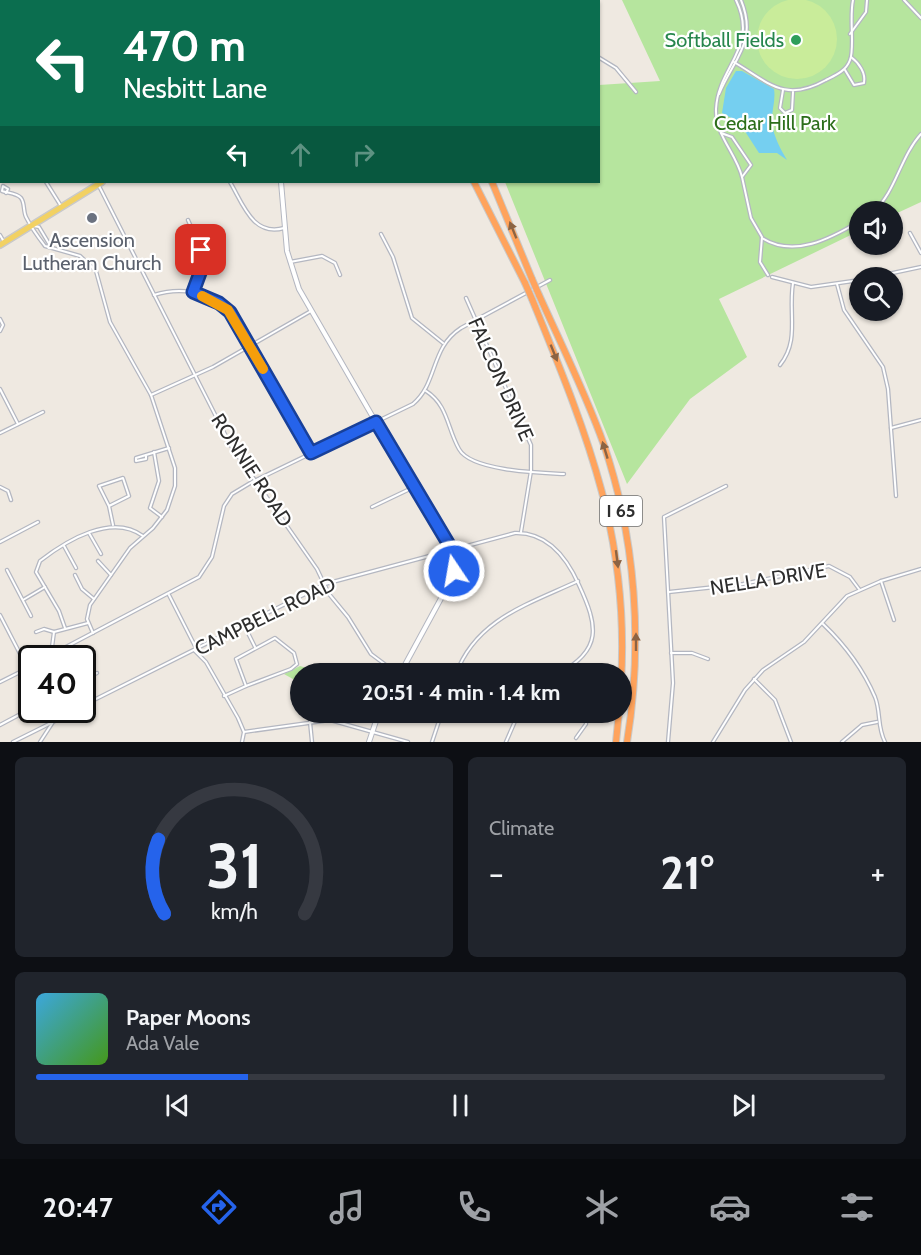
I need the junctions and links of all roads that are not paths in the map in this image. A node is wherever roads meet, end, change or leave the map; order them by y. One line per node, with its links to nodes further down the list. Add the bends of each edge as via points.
1 (736, 0): 10 (street, via 743,32)
2 (741, 0): 10 (street, via 747,32)
3 (853, 0): 7 (street)
4 (867, 0): 7 (street, via 866,12)
5 (904, 0): 6 (street)
6 (921, 18)
7 (850, 35): 8 (street)
8 (852, 57): 11 (street); 11 (street, via 859,63 864,83 854,85)
9 (600, 58): 13 (street, via 616,68)
10 (735, 63): 12 (street); 15 (street, via 719,88 716,105)
11 (844, 69): 14 (street, via 814,87)
12 (783, 90): 14 (street); 14 (street, via 780,108 785,113 792,110)
13 (636, 92)
14 (793, 92)
15 (721, 133): 17 (street); 17 (street, via 732,137 751,165)
16 (921, 134): 25 (street, via 909,149)
17 (742, 177): 34 (street, via 751,219)
18 (47, 183): 26 (street)
19 (100, 183): 26 (main road); 46 (street, RONNIE ROAD)
20 (231, 183): 30 (street, via 255,223 267,229)
21 (280, 183): 30 (street)
22 (476, 183): 125 (highway, I 65, one-way to 125, bridge, via 532,298 579,416 606,504 620,590)
23 (492, 183): 157 (highway, I 65, one-way to 23, bridge, via 636,642 633,585 621,510 591,409)
24 (6, 193): 28 (street, via 18,195)
25 (883, 201)
26 (61, 206): 28 (main road)
27 (188, 220): 45 (street, via 204,257)
28 (34, 226): 35 (main road); 58 (street, via 45,246 80,256 95,269 110,322)
29 (849, 226): 34 (street, via 797,248 778,246)
30 (284, 228): 37 (street)
31 (910, 233): 36 (street)
32 (381, 234): 52 (street, via 393,257 412,318)
33 (0, 236): 35 (street)
34 (762, 237): 43 (street, via 760,262 770,276)
35 (2, 243)
36 (921, 253)
37 (290, 262): 40 (street, via 322,256 335,263); 48 (street)
38 (921, 267): 39 (street)
39 (903, 271)
40 (340, 275)
41 (550, 280): 50 (street)
42 (849, 282): 44 (street)
43 (793, 283): 44 (street, via 811,287); 54 (street, via 793,339 790,352)
44 (837, 284): 63 (street, via 844,310 883,367)
45 (193, 292): 46 (street, via 179,289); 53 (street, via 223,305)
46 (154, 295): 55 (street, RONNIE ROAD)
47 (466, 298): 50 (street, FALCON DRIVE)
48 (311, 311): 53 (street); 61 (street)
49 (0, 319): 51 (street)
50 (476, 320): 52 (street); 69 (street, FALCON DRIVE, via 526,430 531,445)
51 (0, 331)
52 (443, 343): 57 (street)
53 (250, 347): 55 (street); 67 (street)
54 (780, 365)
55 (195, 377): 58 (street); 71 (street, RONNIE ROAD, via 231,446)
56 (0, 389): 62 (street)
57 (425, 390): 61 (street, via 413,404); 69 (street, via 443,407 459,450 468,459)
58 (151, 395): 65 (street)
59 (43, 412): 62 (street)
60 (921, 420): 63 (street)
61 (376, 422): 67 (street); 72 (street)
62 (18, 424): 64 (street)
63 (891, 428): 75 (street)
64 (0, 433)
65 (169, 448): 66 (street); 79 (street, via 175,482)
66 (154, 453): 68 (street); 79 (street, via 159,481 150,507)
67 (311, 453): 71 (street)
68 (146, 455)
69 (531, 471): 70 (street); 83 (street, FALCON DRIVE)
70 (564, 474)
71 (255, 480): 97 (street, RONNIE ROAD); 101 (street, via 232,494 224,506 212,557 205,570)
72 (414, 486): 78 (street); 87 (street)
73 (726, 486): 100 (street, via 664,517)
74 (0, 487): 76 (street, via 8,491)
75 (896, 496)
76 (11, 500)
77 (109, 506): 77 (street, via 99,486 123,478 129,496); 81 (street)
78 (372, 507)
79 (162, 517): 84 (street)
80 (38, 522): 85 (street)
81 (113, 525): 82 (street); 84 (street, via 128,527)
82 (89, 533): 86 (street); 88 (street)
83 (521, 533): 87 (street, CAMPBELL ROAD); 96 (street, CAMPBELL ROAD, via 558,550)
84 (143, 536): 94 (street)
85 (0, 542)
86 (64, 546): 90 (street); 98 (street, via 36,566)
87 (451, 549): 97 (street, CAMPBELL ROAD); 122 (street, via 451,580)
88 (100, 554)
89 (98, 561): 94 (street)
90 (76, 568)
91 (921, 569): 95 (street)
92 (7, 570): 103 (street)
93 (75, 575): 102 (street, via 82,589)
94 (111, 575): 102 (street)
95 (881, 580): 99 (street); 106 (street)
96 (578, 581): 123 (street, via 491,625 469,647); 124 (street, CAMPBELL ROAD, via 594,625 589,647)
97 (325, 584): 109 (street, CAMPBELL ROAD); 121 (street, RONNIE ROAD, via 371,654)
98 (45, 587): 103 (street); 110 (street)
99 (859, 590): 100 (street, NELLA DRIVE, via 850,577 829,566 743,584); 108 (street, via 847,596)
100 (668, 592): 119 (street)
101 (169, 595): 113 (street); 118 (street)
102 (94, 599): 107 (street, via 88,609)
103 (23, 600): 105 (street)
104 (0, 615): 117 (street)
105 (31, 616)
106 (894, 620)
107 (88, 623): 110 (street); 113 (street)
108 (823, 624): 127 (street); 133 (street, via 850,653 875,697)
109 (244, 625): 116 (street); 118 (street, CAMPBELL ROAD)
110 (65, 628): 112 (street)
111 (36, 632): 112 (street)
112 (54, 632): 114 (street)
113 (93, 633): 115 (street)
114 (52, 645)
115 (70, 645)
116 (255, 646): 129 (street, via 236,659); 129 (street, via 278,639 294,653 297,664)
117 (18, 650)
118 (195, 650): 130 (street); 131 (street, CAMPBELL ROAD)
119 (671, 652): 120 (street); 158 (street, via 673,683)
120 (708, 659)
121 (384, 663)
122 (405, 663)
123 (461, 663)
124 (574, 663)
125 (621, 663)
126 (18, 673): 128 (street)
127 (754, 680): 159 (street); 160 (street, via 775,700)
128 (0, 682)
129 (246, 686): 130 (street)
130 (224, 696): 146 (street)
131 (96, 699)
132 (18, 715): 144 (street)
133 (877, 722): 161 (street, via 862,725); 162 (street)
134 (51, 723): 148 (street)
135 (52, 723): 149 (street)
136 (303, 723): 146 (street)
137 (310, 723): 151 (street)
138 (341, 723): 145 (street)
139 (375, 723): 145 (street)
140 (438, 723): 154 (street)
141 (514, 723): 155 (street)
142 (586, 723): 147 (street)
143 (618, 723): 156 (highway)
144 (0, 725)
145 (372, 731): 152 (street); 153 (street)
146 (244, 732): 150 (street)
147 (576, 738)
148 (13, 742)
149 (40, 742)
150 (242, 742)
151 (312, 742)
152 (369, 742)
153 (408, 742)
154 (432, 742)
155 (506, 742)
156 (616, 742)
157 (627, 742)
158 (668, 742)
159 (713, 742)
160 (791, 742)
161 (842, 742)
162 (885, 742)

